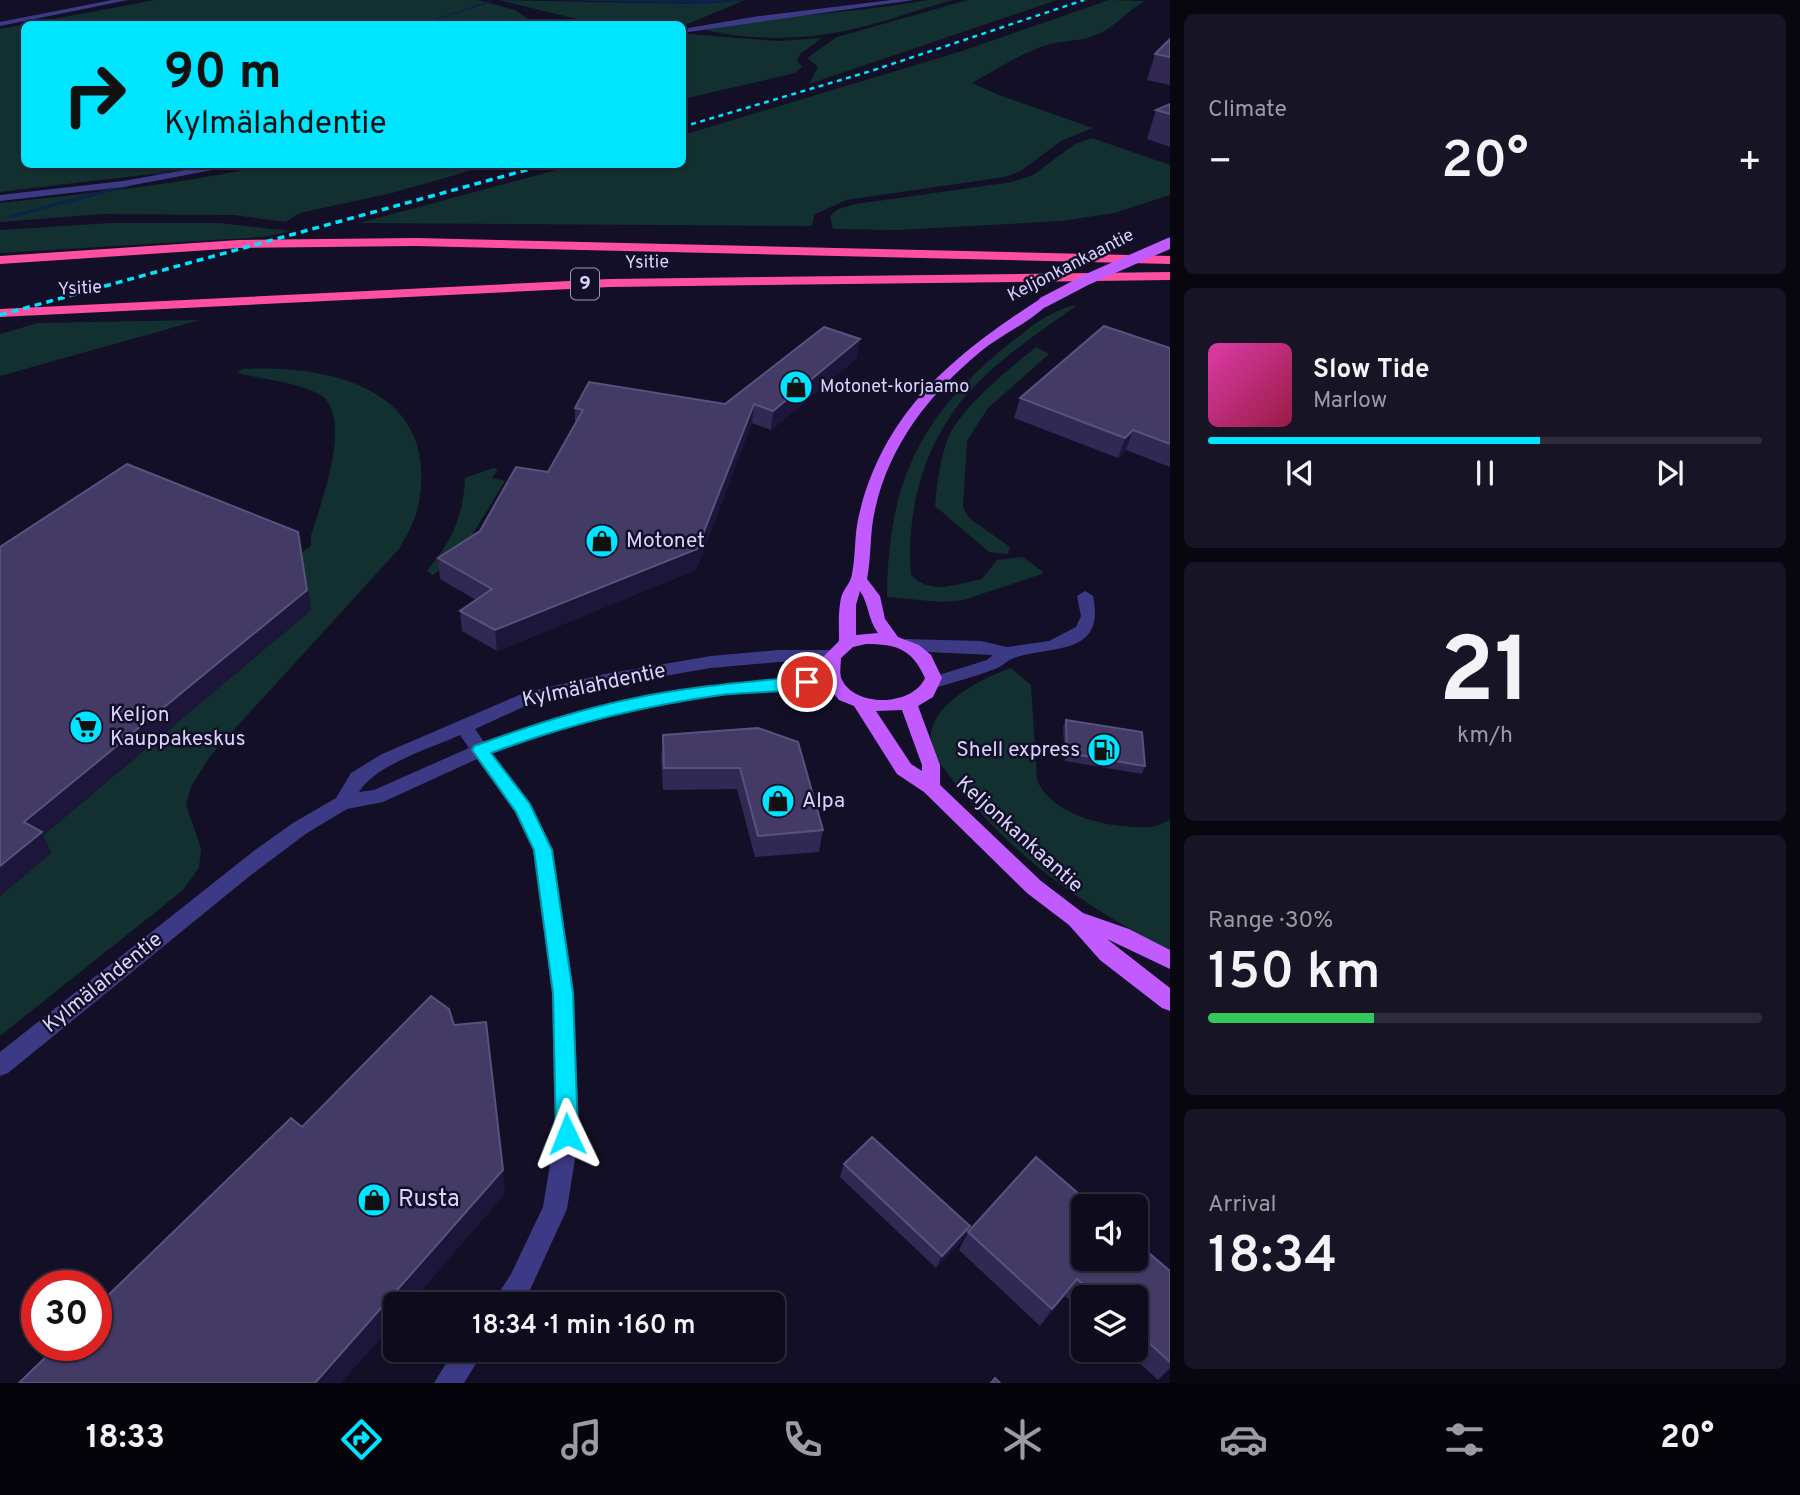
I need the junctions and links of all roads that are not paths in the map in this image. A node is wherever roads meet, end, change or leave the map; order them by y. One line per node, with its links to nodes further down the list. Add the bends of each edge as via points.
1 (124, 0): 3 (street)
2 (910, 0): 4 (street)
3 (0, 24)
4 (686, 30)
5 (216, 168): 6 (street)
6 (0, 198)
7 (1170, 243): 12 (main road, Keljonkankaantie, bridge, via 1044,302 961,359 912,413 876,481 861,546)
8 (0, 260): 9 (highway, Ysitie / 9, via 226,244 416,242)
9 (1170, 260)
10 (1170, 276): 11 (highway, Ysitie / 9, via 610,283)
11 (0, 313)
12 (860, 580): 14 (main road, Keljonkankaantie, via 849,595); 15 (main road, Keljonkankaantie, via 872,596 877,620)
13 (1085, 596): 16 (street, via 1089,616 1083,630 1051,646)
14 (847, 643): 15 (main road, via 866,638); 17 (main road)
15 (899, 643): 16 (street, via 981,647); 19 (main road, via 926,660)
16 (1007, 653): 19 (street, via 993,664)
17 (832, 656): 18 (main road, via 829,668); 22 (street, Kylmälahdentie, via 711,662 605,680 530,697)
18 (835, 682): 20 (main road); 23 (street, Kylmälahdentie, via 723,690 635,704 548,726)
19 (932, 683): 21 (main road, via 925,696)
20 (860, 701): 21 (main road, via 881,707); 24 (main road, Keljonkankaantie, via 904,769)
21 (909, 705): 24 (main road, Keljonkankaantie, via 931,765)
22 (462, 725): 23 (street); 25 (street, Kylmälahdentie, via 358,778)
23 (480, 750): 25 (street, Kylmälahdentie, via 378,797); 30 (street, via 523,808 543,850 563,993 567,1134 555,1209)
24 (931, 787): 26 (main road, Keljonkankaantie, via 1034,887)
25 (343, 803): 29 (street, Kylmälahdentie, via 270,849)
26 (1076, 919): 27 (main road, Keljonkankaantie, via 1122,935); 28 (main road, Keljonkankaantie, via 1108,954)
27 (1170, 960)
28 (1170, 1001)
29 (0, 1066)
30 (514, 1292)
31 (463, 1362): 32 (street)
32 (448, 1383)

